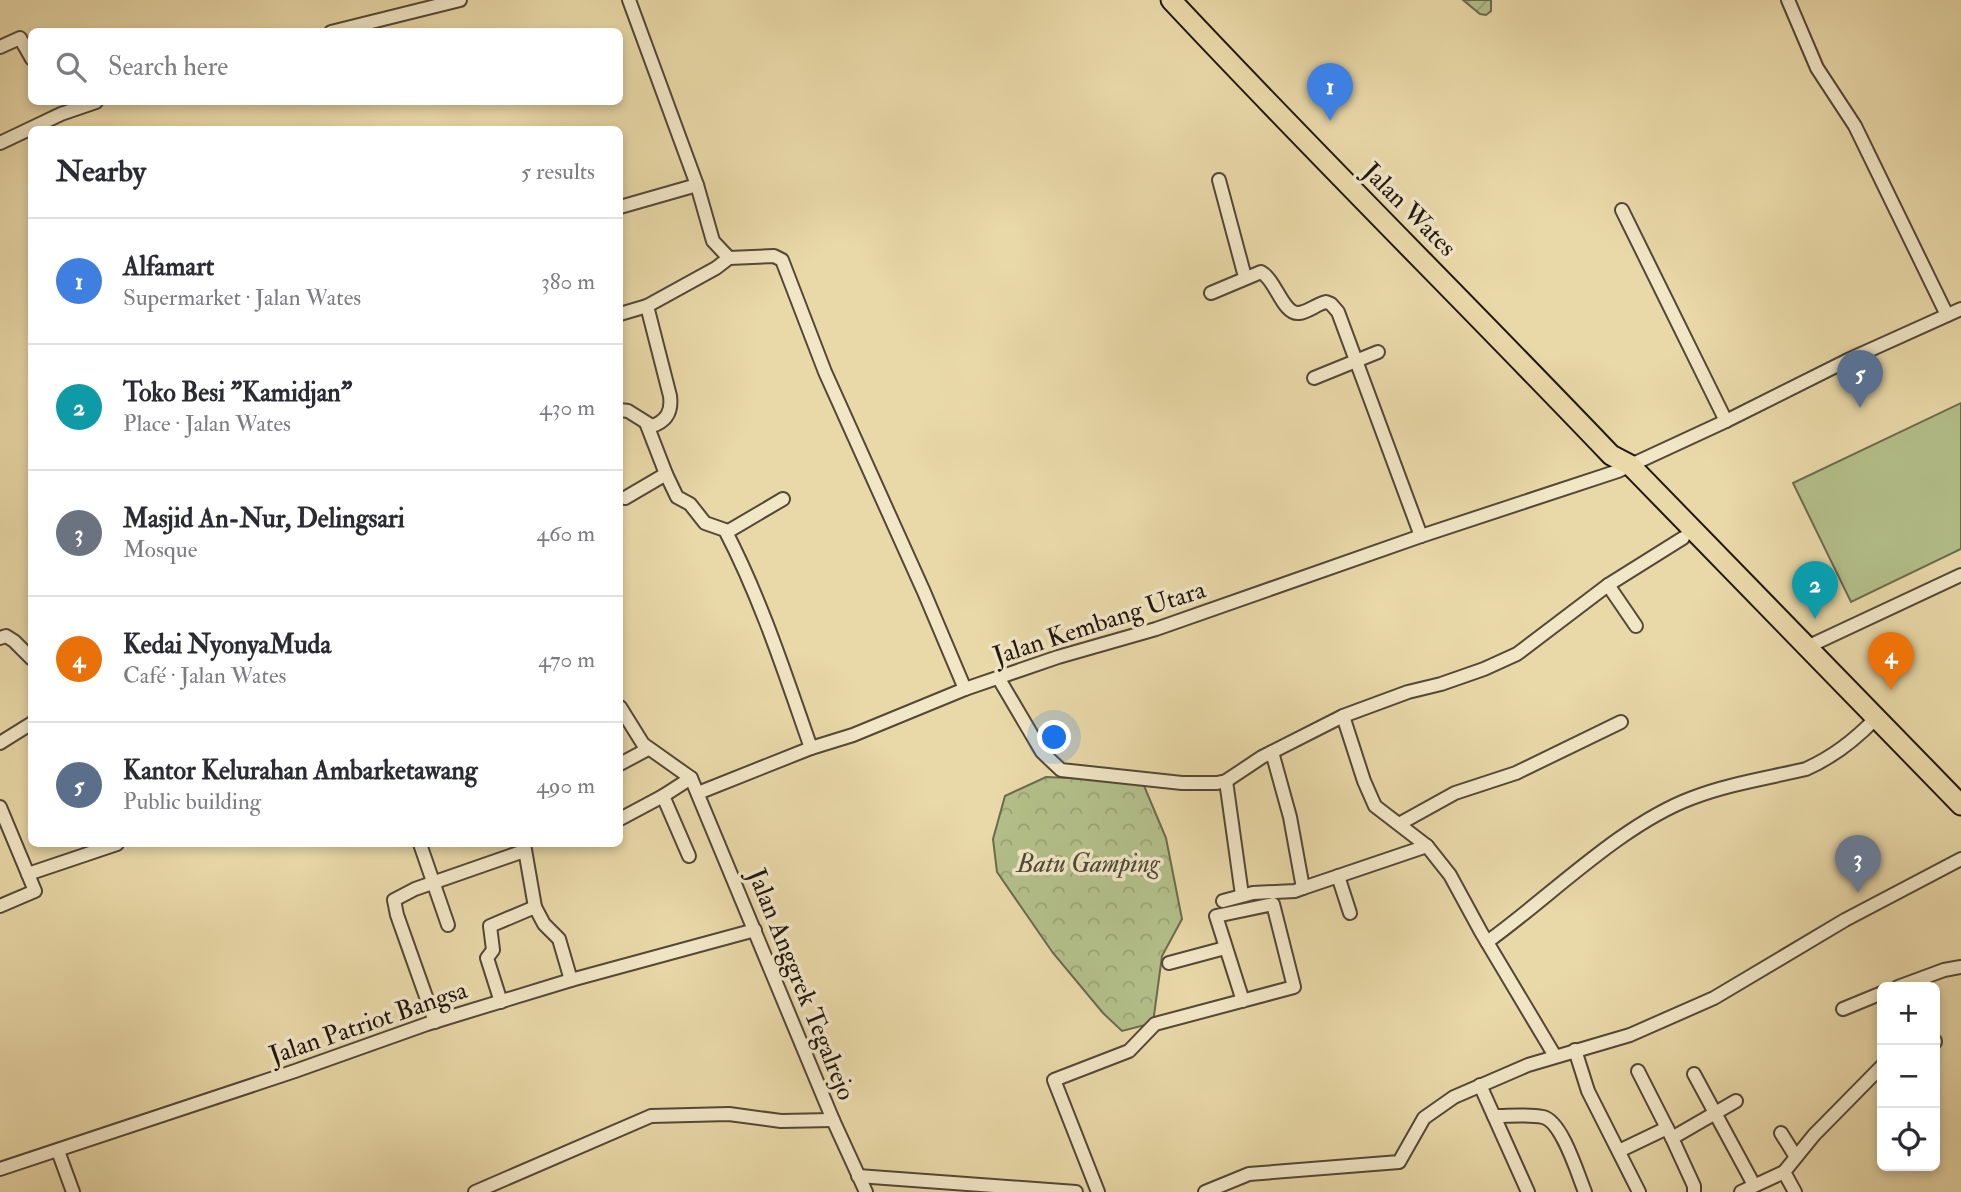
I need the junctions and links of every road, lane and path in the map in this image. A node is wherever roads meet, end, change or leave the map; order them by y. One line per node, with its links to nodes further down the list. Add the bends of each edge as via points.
1 (460, 0): 5 (street)
2 (629, 0): 15 (street)
3 (1171, 0): 31 (highway, Jalan Wates)
4 (1788, 0): 24 (street, via 1817,68 1854,126)
5 (347, 28)
6 (0, 47): 7 (street, via 20,38)
7 (28, 52)
8 (56, 105): 10 (street)
9 (87, 105): 10 (street)
10 (61, 114): 11 (street)
11 (36, 126)
12 (28, 130): 13 (street)
13 (0, 143)
14 (1219, 180): 19 (street)
15 (697, 185): 16 (street); 18 (street, via 713,241)
16 (623, 206)
17 (1622, 210): 29 (street)
18 (729, 258): 21 (street); 45 (street, via 775,256 782,260 825,372)
19 (1245, 277): 20 (street); 26 (street, via 1265,273 1295,313 1331,304)
20 (1212, 293)
21 (647, 306): 23 (street); 30 (street, via 671,404 663,420)
22 (1961, 309): 24 (street, Jalan Kembang Utara)
23 (623, 313)
24 (1947, 316): 29 (street, Jalan Kembang Utara)
25 (1378, 352): 26 (street)
26 (1357, 360): 27 (street); 36 (street)
27 (1314, 377)
28 (623, 411): 30 (street)
29 (1726, 421): 31 (street, Jalan Kembang Utara)
30 (648, 425): 32 (street)
31 (1620, 463): 36 (street, Jalan Kembang Utara); 37 (highway, Jalan Wates); 42 (highway, Jalan Wates)
32 (666, 474): 33 (street); 35 (street, via 679,499 690,503 705,523)
33 (625, 498)
34 (783, 499): 35 (street)
35 (727, 533): 52 (street, via 771,632)
36 (1421, 536): 44 (street, Jalan Kembang Utara)
37 (1683, 538): 39 (street); 49 (highway, Jalan Wates)
38 (1961, 575): 42 (street)
39 (1608, 584): 40 (street); 47 (street, via 1517,654)
40 (1636, 626)
41 (0, 638): 43 (street, via 6,636)
42 (1807, 646): 49 (highway, Jalan Wates)
43 (28, 655)
44 (999, 679): 45 (street, Jalan Kembang Utara); 57 (street, via 1042,752 1061,770 1206,784)
45 (965, 689): 52 (street, Jalan Kembang Utara)
46 (623, 712): 53 (street)
47 (1343, 716): 54 (street); 64 (street, via 1370,796 1378,810)
48 (1621, 722): 64 (street, via 1516,773 1455,793)
49 (1872, 722): 60 (highway, Jalan Wates); 63 (highway, Jalan Wates); 82 (street, via 1838,752 1806,769 1692,798 1663,812 1609,846)
50 (28, 726): 51 (street)
51 (0, 744)
52 (811, 748): 58 (street, Jalan Kembang Utara)
53 (648, 749): 55 (street); 56 (street)
54 (1272, 752): 57 (street); 74 (street)
55 (623, 762)
56 (691, 778): 58 (street); 59 (street)
57 (1226, 780): 75 (street)
58 (698, 793): 81 (street, Jalan Anggrek Tegalrejo)
59 (663, 796): 62 (street); 69 (street)
60 (1961, 805)
61 (0, 807): 71 (street)
62 (623, 817)
63 (1961, 822)
64 (1399, 824): 65 (street)
65 (1427, 846): 72 (street); 82 (street, via 1450,875)
66 (108, 847): 71 (street)
67 (421, 847): 73 (street)
68 (524, 847): 73 (street); 78 (street)
69 (689, 856)
70 (1961, 859): 93 (street, via 1845,920 1714,998 1630,1035)
71 (29, 874): 77 (street, via 35,891)
72 (1338, 876): 74 (street); 79 (street)
73 (433, 883): 80 (street); 92 (street, via 400,895 394,903)
74 (1303, 888): 75 (street)
75 (1242, 895): 76 (street)
76 (1223, 901)
77 (0, 906)
78 (535, 907): 86 (street, via 559,939); 90 (street, via 489,926 493,950 487,958)
79 (1350, 913)
80 (448, 925)
81 (755, 930): 86 (street, Jalan Patriot Bangsa); 102 (street, Jalan Anggrek Tegalrejo)
82 (1487, 943): 94 (street)
83 (1225, 948): 84 (street); 89 (street); 89 (street, via 1216,916 1273,904 1294,987)
84 (1169, 963)
85 (1961, 967): 87 (street)
86 (571, 980): 90 (street, Jalan Patriot Bangsa)
87 (1912, 982)
88 (1877, 995): 91 (street)
89 (1242, 1001): 117 (street, via 1155,1024 1129,1051 1054,1080)
90 (501, 1002): 92 (street, Jalan Patriot Bangsa)
91 (1843, 1009)
92 (435, 1022): 105 (street, Jalan Patriot Bangsa)
93 (1576, 1049): 94 (street); 106 (street, via 1588,1091)
94 (1555, 1056): 98 (street)
95 (1638, 1071): 103 (street)
96 (1877, 1071): 107 (street)
97 (1694, 1074): 100 (street)
98 (1480, 1085): 101 (street); 118 (street, via 1424,1118 1399,1161 1249,1174)
99 (1736, 1101): 100 (street)
100 (1715, 1115): 103 (street); 111 (street)
101 (1494, 1116): 119 (street); 120 (street, via 1552,1122)
102 (833, 1119): 110 (street, Jalan Anggrek Tegalrejo); 114 (street, via 651,1116)
103 (1670, 1133): 106 (street); 122 (street)
104 (1781, 1133): 107 (street)
105 (58, 1151): 108 (street, Jalan Patriot Bangsa); 113 (street)
106 (1619, 1151): 121 (street)
107 (1796, 1157): 109 (street)
108 (0, 1169)
109 (1784, 1172): 111 (street); 124 (street)
110 (858, 1176): 112 (street); 115 (street, Jalan Anggrek Tegalrejo)
111 (1754, 1185): 123 (street)
112 (1026, 1190): 116 (street)
113 (73, 1192)
114 (475, 1192)
115 (866, 1192)
116 (1076, 1192)
117 (1098, 1192)
118 (1205, 1192)
119 (1528, 1192)
120 (1585, 1192)
121 (1639, 1192)
122 (1693, 1192)
123 (1741, 1192)
124 (1795, 1192)

